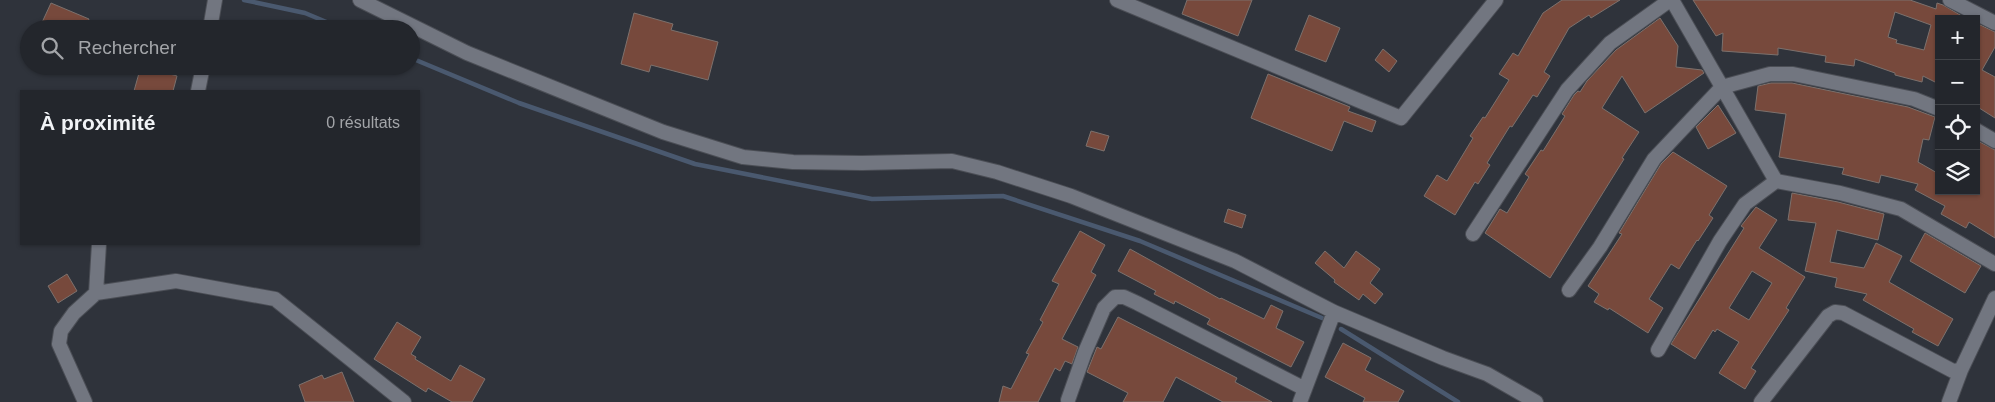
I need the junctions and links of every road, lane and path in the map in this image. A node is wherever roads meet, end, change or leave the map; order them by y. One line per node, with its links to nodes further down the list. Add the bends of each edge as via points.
1 (215, 0): 7 (street)
2 (360, 0): 8 (street)
3 (1117, 0): 4 (street, via 1401,118)
4 (1496, 0)
5 (1671, 0): 12 (street); 18 (street, via 1610,43 1567,90)
6 (1950, 0): 9 (street)
7 (212, 20)
8 (400, 20)
9 (1995, 22)
10 (420, 30): 24 (street, via 467,53 663,132 743,157 793,162 952,161 997,172 1071,196 1235,261)
11 (201, 75): 13 (street)
12 (1722, 88): 14 (street, via 1770,74 1793,74 1914,99); 17 (street); 21 (street, via 1654,159 1600,247)
13 (198, 90)
14 (1935, 107)
15 (1980, 132): 16 (street)
16 (1995, 140)
17 (1776, 181): 20 (street, via 1901,209); 25 (street, via 1746,204 1720,241)
18 (1473, 234)
19 (99, 245): 22 (street)
20 (1995, 264)
21 (1569, 290)
22 (96, 293): 29 (street, via 61,331 58,344); 30 (street, via 176,281 275,299)
23 (1995, 298): 26 (street)
24 (1334, 312): 27 (street); 31 (street, via 1487,374)
25 (1658, 350)
26 (1961, 370): 32 (street, via 1945,369 1843,313 1835,312 1828,316); 33 (street)
27 (1303, 396): 28 (street, via 1137,302 1115,297 1104,308)
28 (1069, 401)
29 (85, 402)
30 (404, 402)
31 (1536, 402)
32 (1761, 402)
33 (1948, 402)

